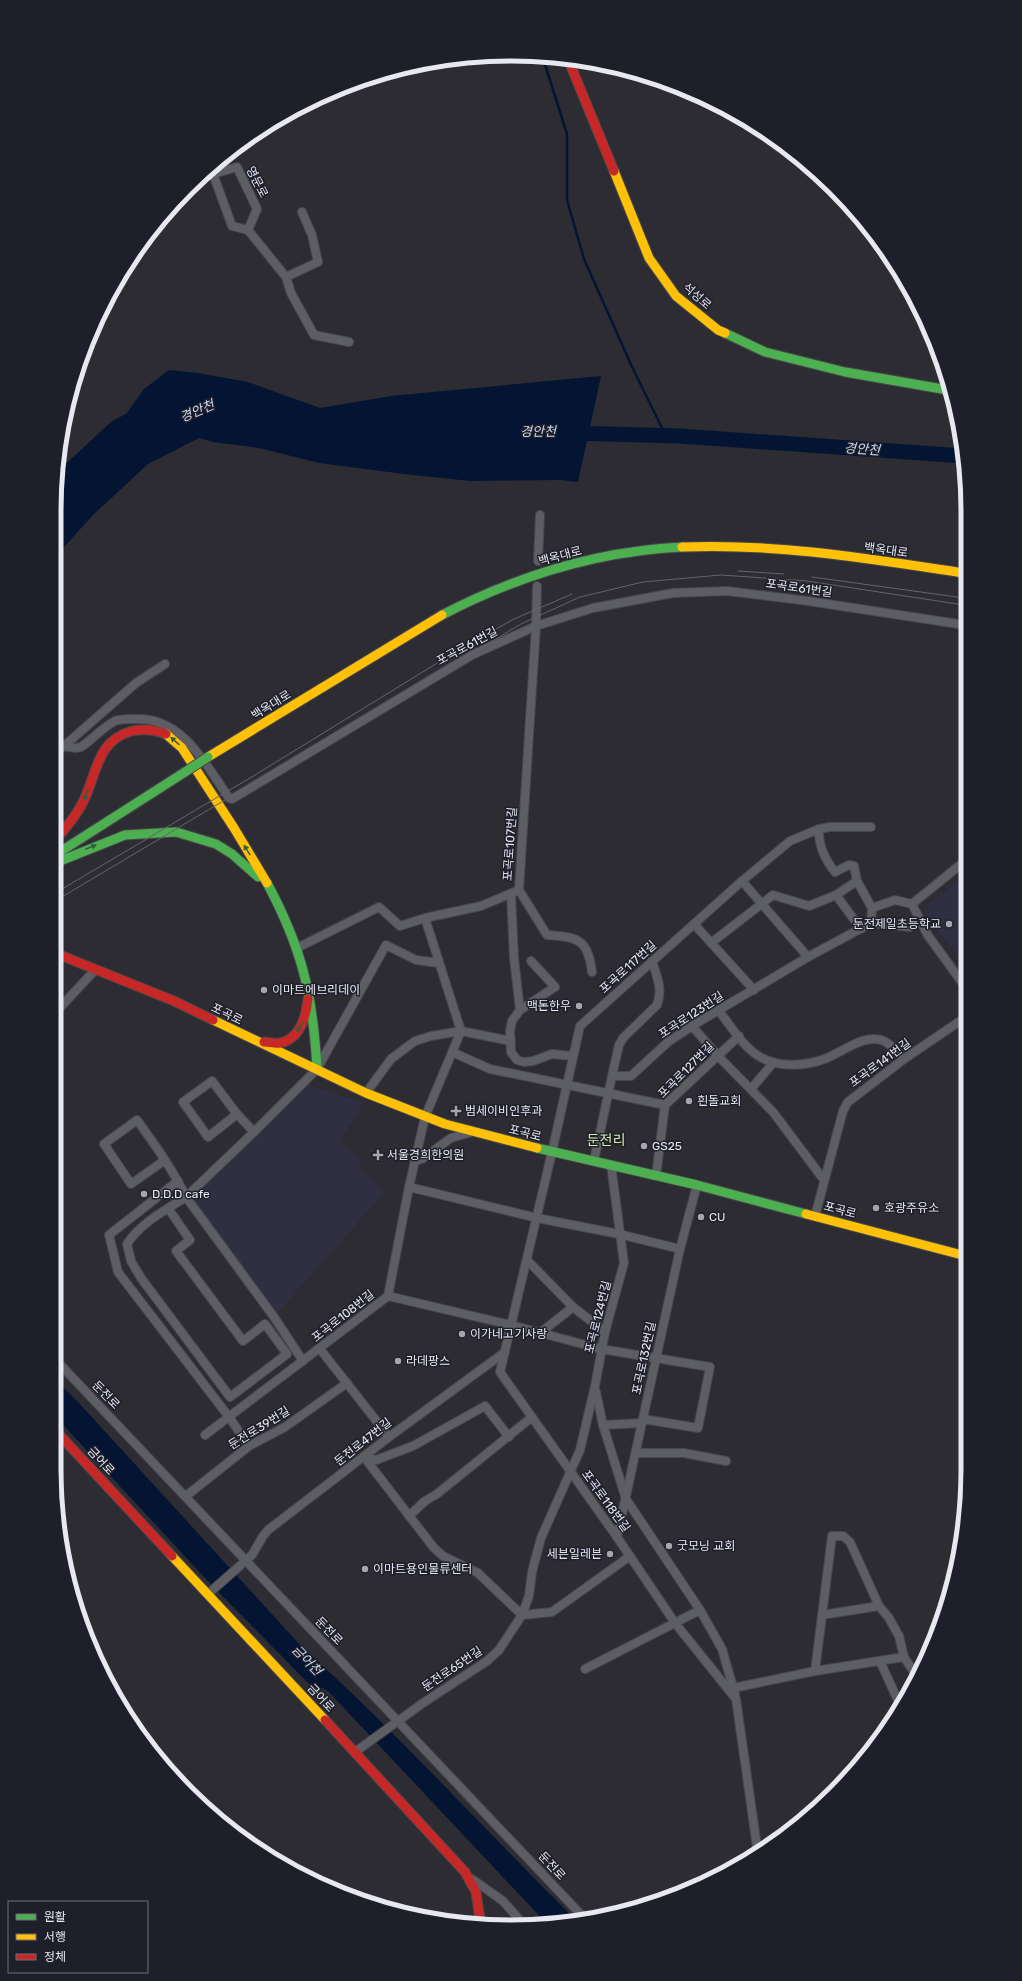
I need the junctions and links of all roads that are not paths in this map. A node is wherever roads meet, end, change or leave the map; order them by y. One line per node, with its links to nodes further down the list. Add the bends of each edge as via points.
1 (570, 65): 8 (street, 석성로, via 649,258 676,296 718,330 764,352 845,372)
2 (216, 172): 5 (street, 영문로, via 238,167 257,209)
3 (210, 176): 5 (street, 영문로, via 232,226)
4 (302, 212): 6 (street, via 312,235 318,262)
5 (248, 230): 6 (street)
6 (286, 277): 7 (street, via 291,293 314,335)
7 (349, 342)
8 (944, 389)
9 (540, 515): 10 (street)
10 (538, 561)
11 (961, 573): 21 (street, 백옥대로, bridge, via 782,548 744,546 664,548 560,567 492,591 414,630)
12 (537, 586): 14 (street, 포곡로107번길)
13 (961, 625): 14 (street, 포곡로61번길, via 808,601 721,591 673,593 631,600 593,608)
14 (536, 626): 16 (street, 포곡로61번길, via 511,636 442,672 232,799 185,738 175,729 159,722 140,719 116,720 81,747); 26 (street, 포곡로107번길)
15 (164, 664): 16 (street, via 136,684)
16 (64, 746): 17 (street)
17 (61, 749)
18 (871, 827): 19 (street, 포곡로117번길)
19 (819, 829): 24 (street, 포곡로117번길, via 790,841); 25 (street, via 820,845 830,866 835,872 849,865 854,866)
20 (61, 833): 28 (street, one-way to 20, via 182,748 162,733 148,730 132,731 108,744 101,754 84,800)
21 (61, 851)
22 (61, 860): 28 (street, one-way to 28, via 125,835 176,832 216,844 232,854)
23 (961, 864): 31 (street)
24 (742, 881): 30 (street); 35 (street, 포곡로117번길)
25 (857, 881): 29 (street); 32 (street)
26 (519, 890): 27 (street, 포곡로107번길); 46 (street, via 547,935 578,939 590,956)
27 (511, 894): 33 (street, 포곡로107번길, via 467,910); 51 (street)
28 (274, 895): 39 (street)
29 (836, 895): 30 (street, via 810,906 773,895); 37 (street)
30 (761, 902): 38 (street); 41 (street)
31 (912, 904): 32 (street, via 895,900); 47 (street, via 927,934)
32 (872, 908): 34 (street)
33 (424, 918): 39 (street, 포곡로107번길, via 400,926 379,907); 44 (street)
34 (871, 923): 36 (street); 37 (street, 포곡로123번길)
35 (694, 924): 38 (street); 43 (street, 포곡로117번길)
36 (910, 927)
37 (861, 929): 41 (street, 포곡로123번길)
38 (711, 943): 49 (street)
39 (297, 948): 48 (street)
40 (61, 956): 45 (street, 포곡로)
41 (808, 957): 49 (street, 포곡로123번길)
42 (531, 961): 51 (street, via 555,987)
43 (652, 961): 60 (street, 포곡로117번길, via 580,1026); 65 (street, via 659,983 660,998 657,1005 623,1038)
44 (439, 963): 55 (street); 64 (street, via 416,960 386,945)
45 (95, 970): 50 (street); 58 (street, 포곡로, via 174,1001)
46 (592, 972)
47 (961, 981)
48 (309, 990): 58 (street, one-way to 58, via 306,1015 301,1027 280,1043); 64 (street, via 315,1025)
49 (754, 990): 52 (street, 포곡로123번길)
50 (61, 1006)
51 (520, 1010): 57 (street, via 512,1021)
52 (719, 1011): 54 (street, 포곡로123번길); 56 (street)
53 (961, 1020): 62 (street, 포곡로141번길)
54 (692, 1026): 61 (street); 65 (street, 포곡로123번길, via 668,1042 631,1076)
55 (461, 1031): 57 (street); 59 (street); 68 (street, via 431,1036 403,1048 391,1059)
56 (739, 1036): 61 (street, 포곡로127번길); 63 (street, via 760,1057)
57 (511, 1041): 60 (street, via 511,1052 517,1060 524,1062 533,1062 552,1054)
58 (257, 1042): 64 (street, 포곡로)
59 (452, 1052): 66 (street, via 490,1069); 72 (street)
60 (572, 1056): 66 (street, 포곡로117번길)
61 (718, 1056): 67 (street); 70 (street, 포곡로127번길)
62 (904, 1059): 63 (street, via 883,1040 870,1039 810,1063); 81 (street, 포곡로141번길, via 848,1102 843,1111)
63 (773, 1063): 67 (street)
64 (317, 1069): 68 (street, 포곡로); 73 (street)
65 (612, 1076): 69 (street)
66 (566, 1084): 69 (street); 75 (street, 포곡로117번길)
67 (751, 1088): 81 (street, via 773,1112)
68 (366, 1093): 72 (street, 포곡로)
69 (607, 1093): 70 (street); 78 (street)
70 (665, 1105): 80 (street, 포곡로127번길)
71 (237, 1114): 71 (street, via 212,1081 183,1102 208,1137); 73 (street)
72 (425, 1117): 74 (street, 포곡로); 77 (street, 포곡로108번길)
73 (254, 1132): 85 (street)
74 (472, 1132): 75 (street, 포곡로); 77 (street, via 451,1138 422,1159)
75 (552, 1152): 78 (street, 포곡로); 88 (street, 포곡로118번길)
76 (165, 1160): 76 (street, via 137,1120 104,1144 131,1184); 82 (street)
77 (415, 1161): 84 (street, 포곡로108번길)
78 (594, 1161): 79 (street, 포곡로)
79 (611, 1165): 80 (street, 포곡로); 89 (street, 포곡로124번길)
80 (656, 1176): 83 (street, 포곡로)
81 (824, 1180): 87 (street, 포곡로141번길)
82 (178, 1181): 85 (street); 106 (street, via 109,1235 118,1272)
83 (697, 1185): 87 (street, 포곡로); 90 (street, 포곡로132번길)
84 (409, 1187): 88 (street); 93 (street, 포곡로108번길)
85 (186, 1197): 86 (street); 102 (street, via 274,1317)
86 (168, 1208): 86 (street, via 134,1234 127,1244 131,1261 230,1397 287,1354 266,1324 243,1341 176,1251 190,1240)
87 (815, 1216): 91 (street, 포곡로)
88 (537, 1218): 89 (street); 92 (street, 포곡로118번길)
89 (619, 1234): 90 (street); 96 (street, 포곡로124번길, via 624,1263)
90 (680, 1249): 101 (street, 포곡로132번길)
91 (961, 1255)
92 (527, 1260): 94 (street); 95 (street, 포곡로118번길)
93 (388, 1296): 95 (street); 98 (street, 포곡로108번길)
94 (573, 1307): 96 (street); 97 (street)
95 (511, 1325): 97 (street); 100 (street, 포곡로118번길)
96 (605, 1332): 99 (street, 포곡로124번길)
97 (540, 1333): 99 (street)
98 (320, 1349): 102 (street, 포곡로108번길); 104 (street)
99 (601, 1349): 101 (street); 105 (street, 포곡로124번길)
100 (505, 1352): 107 (street, 포곡로118번길, via 500,1372); 112 (street, 둔전로47번길)
101 (656, 1357): 108 (street, 포곡로132번길); 108 (street, via 710,1367 698,1428)
102 (303, 1362): 106 (street, 포곡로108번길)
103 (61, 1365): 119 (street, 둔전로)
104 (347, 1383): 112 (street); 114 (street, 둔전로39번길, via 285,1427)
105 (595, 1386): 109 (street); 118 (street, 포곡로124번길, via 580,1450)
106 (229, 1417): 111 (street, 포곡로108번길); 114 (street)
107 (532, 1417): 113 (street); 118 (street, 포곡로118번길)
108 (643, 1421): 109 (street); 115 (street, 포곡로132번길)
109 (603, 1426): 120 (street)
110 (61, 1436): 125 (street, 금어로)
111 (205, 1436)
112 (389, 1437): 116 (street, 둔전로47번길)
113 (509, 1437): 116 (street, via 485,1406 413,1446 376,1460); 121 (street)
114 (249, 1446): 119 (street, 둔전로39번길)
115 (636, 1453): 117 (street, via 684,1453); 120 (street, 포곡로132번길)
116 (364, 1457): 121 (street); 124 (street, 둔전로47번길, via 268,1530)
117 (726, 1461)
118 (570, 1473): 122 (street, 포곡로118번길); 128 (street, 둔전로65번길, via 541,1538 529,1596)
119 (186, 1496): 124 (street, 둔전로)
120 (626, 1499): 122 (street, 포곡로132번길); 127 (street)
121 (409, 1516): 128 (street, via 443,1556 478,1573)
122 (617, 1537): 123 (street, 포곡로118번길)
123 (630, 1556): 128 (street, via 552,1612); 130 (street, 포곡로118번길)
124 (246, 1561): 125 (street, 둔전로47번길); 139 (street, 둔전로)
125 (208, 1594): 140 (street, 금어로)
126 (879, 1606): 129 (street); 129 (street, via 850,1542 843,1536 832,1536); 131 (street, via 899,1636)
127 (700, 1610): 130 (street); 136 (street, via 722,1649)
128 (522, 1615): 139 (street, 둔전로65번길, via 499,1650 487,1661)
129 (822, 1615): 134 (street)
130 (675, 1623): 133 (street); 137 (street, 포곡로118번길)
131 (904, 1657): 132 (street); 135 (street)
132 (880, 1661): 134 (street); 138 (street)
133 (585, 1669)
134 (815, 1671): 136 (street)
135 (914, 1671)
136 (733, 1688): 137 (street)
137 (736, 1699): 141 (street)
138 (898, 1700)
139 (396, 1723): 140 (street, 둔전로65번길); 143 (street, 둔전로)
140 (358, 1750): 142 (street, 금어로)
141 (757, 1847)
142 (472, 1879): 144 (street, 금어로, via 479,1899); 145 (street, via 503,1901)
143 (580, 1914)
144 (480, 1919)
145 (519, 1920)

